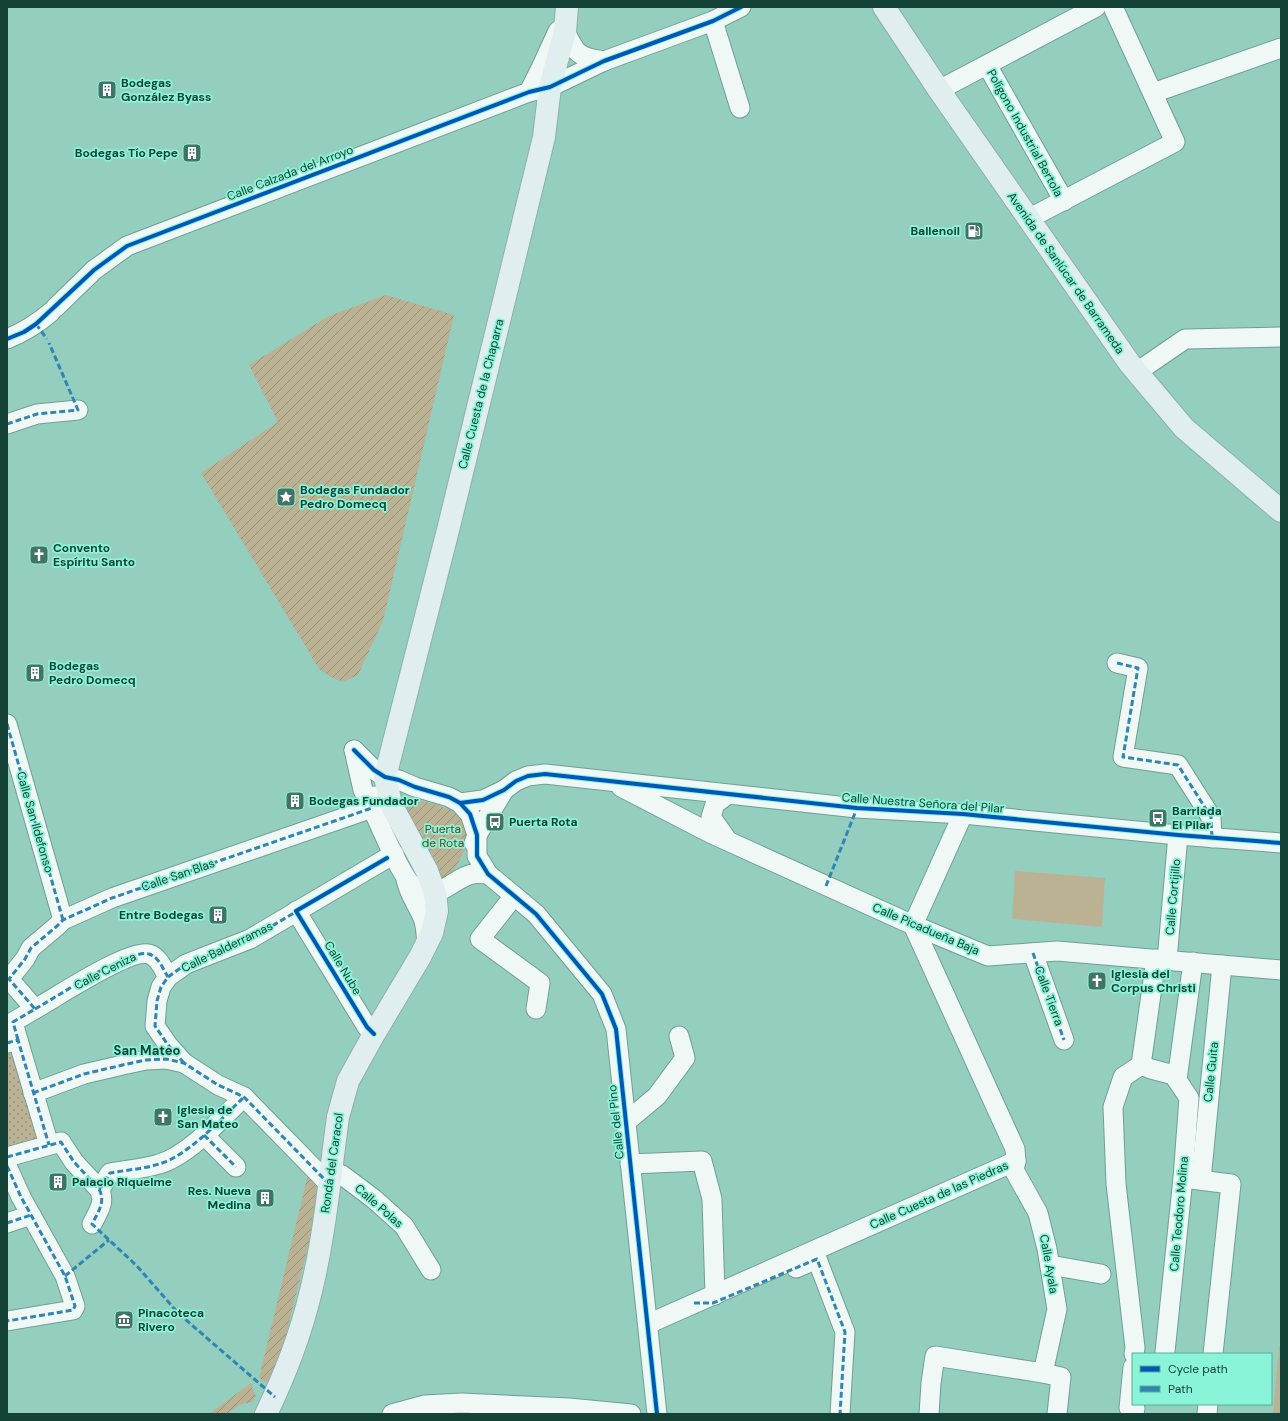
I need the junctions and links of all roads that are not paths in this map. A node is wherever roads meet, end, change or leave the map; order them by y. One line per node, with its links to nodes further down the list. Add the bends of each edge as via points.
1 (741, 7): 6 (street, Calle Calzada del Arroyo)
2 (884, 7): 12 (main road, Avenida de Sanlúcar de Barrameda)
3 (1096, 7): 10 (street, Polígono Industrial Bertola)
4 (1113, 7): 14 (street, Polígono Industrial Bertola)
5 (567, 8): 7 (main road, Calle Cuesta de la Chaparra); 13 (street, Calle Cuesta de la Chaparra)
6 (713, 21): 9 (street, Calle Calzada del Arroyo); 15 (street)
7 (565, 31): 9 (street, via 574,49 587,58); 11 (main road, Calle Cuesta de la Chaparra)
8 (1281, 48): 14 (street)
9 (604, 61): 11 (street, Calle Calzada del Arroyo)
10 (987, 64): 12 (street, Polígono Industrial Bertola); 16 (street, Polígono Industrial Bertola)
11 (550, 87): 13 (street, Calle Calzada del Arroyo); 26 (main road, Calle Cuesta de la Chaparra, via 544,137)
12 (939, 90): 17 (main road, Avenida de Sanlúcar de Barrameda)
13 (529, 92): 19 (street, Calle Calzada del Arroyo, via 127,246 94,270 36,324)
14 (1153, 93): 16 (street, Polígono Industrial Bertola, via 1175,142)
15 (740, 108)
16 (1064, 201): 17 (street, Polígono Industrial Bertola)
17 (1028, 219): 20 (main road, Avenida de Sanlúcar de Barrameda)
18 (1281, 337): 20 (street, via 1185,339)
19 (7, 339)
20 (1137, 372): 23 (main road, Avenida de Sanlúcar de Barrameda, via 1184,428)
21 (78, 410): 22 (street, via 37,414)
22 (7, 424)
23 (1281, 511)
24 (1117, 664): 37 (street, via 1138,668 1123,757 1178,765 1210,816)
25 (7, 724): 47 (street, Calle San Ildefonso)
26 (385, 777): 28 (street); 32 (street, via 375,792); 32 (street, via 354,750 363,790); 33 (main road, Ronda del Caracol)
27 (612, 783): 29 (street, Calle Picadueña Baja, via 545,774 522,778); 30 (street, Calle Nuestra Señora del Pilar); 38 (street, Calle Picadueña Baja)
28 (415, 787): 31 (street); 33 (street)
29 (504, 790): 31 (street, Calle Picadueña Baja, via 483,800); 35 (street)
30 (727, 795): 34 (street, Calle Nuestra Señora del Pilar, via 857,808); 38 (street, Calle Picadueña Baja, via 715,804 710,817)
31 (460, 803): 35 (street, via 470,814)
32 (372, 808): 40 (street); 47 (street, Calle San Blas, via 112,898)
33 (395, 812): 44 (main road, Ronda del Caracol, via 427,871)
34 (963, 814): 36 (street, Calle Nuestra Señora del Pilar); 48 (street)
35 (477, 835): 41 (street, Calle del Pino, via 477,856); 43 (street)
36 (1178, 835): 37 (street, Calle Nuestra Señora del Pilar); 51 (street, Calle Cortijillo)
37 (1212, 838): 39 (street, Calle Nuestra Señora del Pilar)
38 (728, 841): 48 (street, Calle Picadueña Baja)
39 (1281, 843)
40 (394, 854): 42 (street); 46 (street, Calle Balderramas)
41 (488, 874): 43 (street, via 472,874); 45 (street, Calle del Pino)
42 (406, 877): 44 (street, via 413,887 423,892); 49 (street)
43 (460, 880): 44 (street); 49 (street)
44 (435, 893): 49 (main road, Ronda del Caracol, via 437,910)
45 (514, 896): 57 (street, via 480,939 540,983); 67 (street, Calle del Pino, via 536,914 602,994 616,1029)
46 (296, 911): 55 (street, Calle Balderramas, via 250,938 186,964); 58 (street, Calle Nube, via 367,1027)
47 (63, 920): 56 (street, Calle San Blas, via 31,948 25,960 9,979)
48 (913, 925): 50 (street, Calle Picadueña Baja, via 988,956); 71 (street, Calle Cuesta de las Piedras, via 1015,1149)
49 (429, 938): 58 (main road, Ronda del Caracol)
50 (1033, 953): 51 (street, Calle Picadueña Baja, via 1057,951); 60 (street, Calle Tierra)
51 (1161, 959): 52 (street, Calle Picadueña Baja); 63 (street, Calle Cortijillo)
52 (1193, 962): 53 (street, Calle Picadueña Baja); 64 (street)
53 (1222, 965): 54 (street, Calle Picadueña Baja); 76 (street, Calle Guita)
54 (1281, 970)
55 (168, 977): 56 (street, Calle Ceniza, via 154,956 141,953 119,961); 62 (street, Calle Balderramas, via 161,987 157,1001 155,1026)
56 (34, 1009): 61 (street, Calle Ceniza, via 13,1022)
57 (536, 1009)
58 (374, 1034): 75 (main road, Ronda del Caracol, via 348,1081 338,1117)
59 (679, 1036): 67 (street, via 685,1058 657,1096)
60 (1064, 1040)
61 (12, 1042): 65 (street)
62 (184, 1062): 65 (street, via 166,1059 146,1060 84,1074); 66 (street, via 218,1085)
63 (1140, 1065): 64 (street, via 1174,1076); 88 (street, via 1123,1077 1113,1107 1116,1184)
64 (1177, 1080): 76 (street, Calle Teodoro Molina, via 1189,1098)
65 (33, 1093): 69 (street)
66 (244, 1097): 68 (street); 75 (street)
67 (626, 1122): 72 (street, Calle del Pino)
68 (204, 1135): 74 (street); 77 (street, via 175,1157 159,1164 110,1173)
69 (49, 1145): 70 (street); 77 (street, via 61,1142 74,1162)
70 (7, 1158)
71 (1016, 1161): 81 (street, Calle Ayala, via 1014,1170 1038,1213); 84 (street, Calle Cuesta de las Piedras)
72 (630, 1164): 84 (street, via 702,1161 712,1199); 87 (street, Calle del Pino)
73 (7, 1166): 78 (street)
74 (236, 1167)
75 (330, 1178): 82 (street, Calle Polas, via 342,1175 404,1226); 93 (main road, Ronda del Caracol, via 311,1292 289,1362)
76 (1192, 1179): 89 (street, Calle Teodoro Molina); 90 (street, via 1231,1184)
77 (99, 1189): 80 (street, via 102,1194 102,1205)
78 (31, 1215): 79 (street); 86 (street, via 65,1276 74,1306 73,1310)
79 (7, 1223)
80 (92, 1224)
81 (1050, 1265): 83 (street); 91 (street, Calle Ayala, via 1056,1310)
82 (430, 1270)
83 (1102, 1274)
84 (714, 1295): 85 (street, Calle Cuesta de las Piedras)
85 (694, 1304): 87 (street, Calle Cuesta de las Piedras); 98 (street, via 713,1303 817,1259 845,1332)
86 (7, 1321)
87 (648, 1324): 97 (street, Calle del Pino)
88 (1135, 1351): 89 (street, Calle Teodoro Molina)
89 (1171, 1353)
90 (1213, 1353)
91 (1042, 1373): 99 (street, via 936,1356); 100 (street, via 1061,1377)
92 (1132, 1377): 101 (street, via 1129,1408 1135,1408)
93 (270, 1406): 94 (main road, Ronda del Caracol)
94 (261, 1414)
95 (392, 1414): 96 (street, via 425,1405 462,1403)
96 (631, 1414)
97 (657, 1414)
98 (840, 1414)
99 (929, 1414)
100 (1057, 1414)
101 (1134, 1414)

